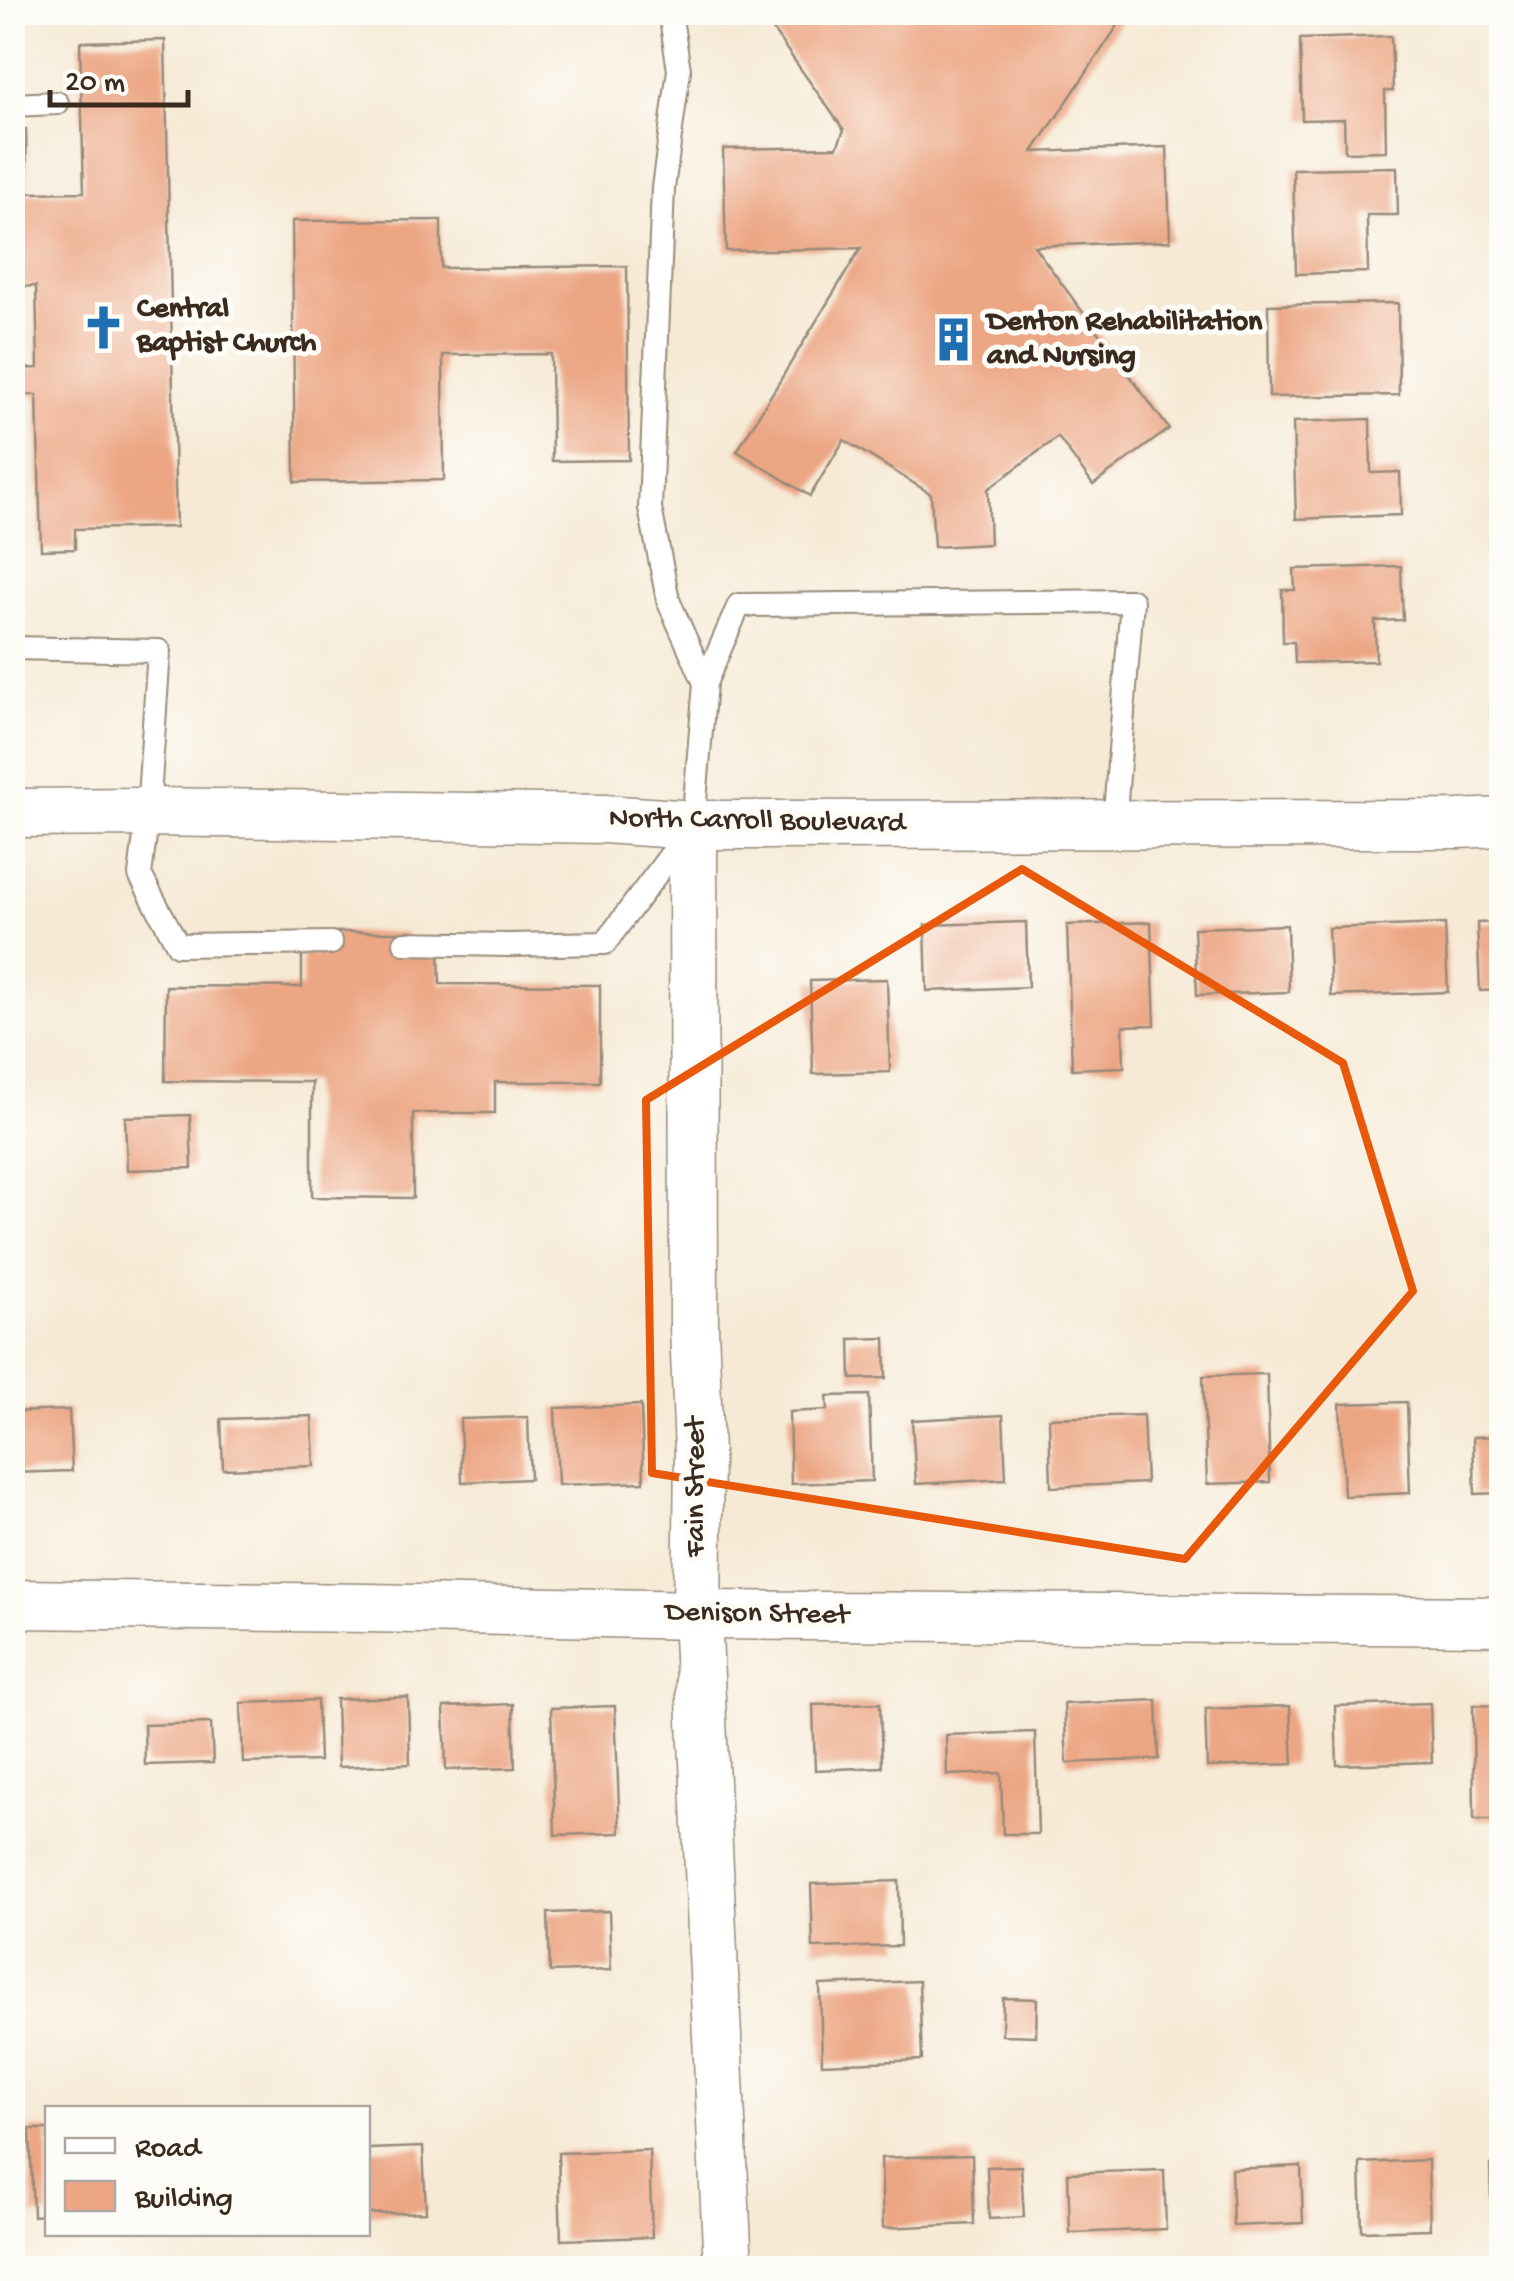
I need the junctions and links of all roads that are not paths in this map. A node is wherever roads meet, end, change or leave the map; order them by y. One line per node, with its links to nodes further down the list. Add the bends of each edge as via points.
1 (670, 12): 5 (lane, via 678,70 664,188 650,508 668,600)
2 (58, 103): 3 (lane)
3 (12, 106)
4 (12, 648): 6 (lane, via 158,651)
5 (705, 683): 9 (lane); 10 (lane, via 739,605 1132,601)
6 (148, 812): 7 (street, North Carroll Boulevard); 9 (street, North Carroll Boulevard); 11 (lane, via 140,875 178,946)
7 (12, 814)
8 (1502, 822): 10 (street, North Carroll Boulevard)
9 (692, 824): 10 (street, North Carroll Boulevard); 12 (lane, via 605,943); 14 (street, Fain Street)
10 (1114, 825)
11 (331, 943)
12 (405, 943)
13 (12, 1604): 14 (street, Denison Street)
14 (697, 1616): 15 (street, Denison Street); 16 (street, Fain Street)
15 (1502, 1621)
16 (728, 2268)

